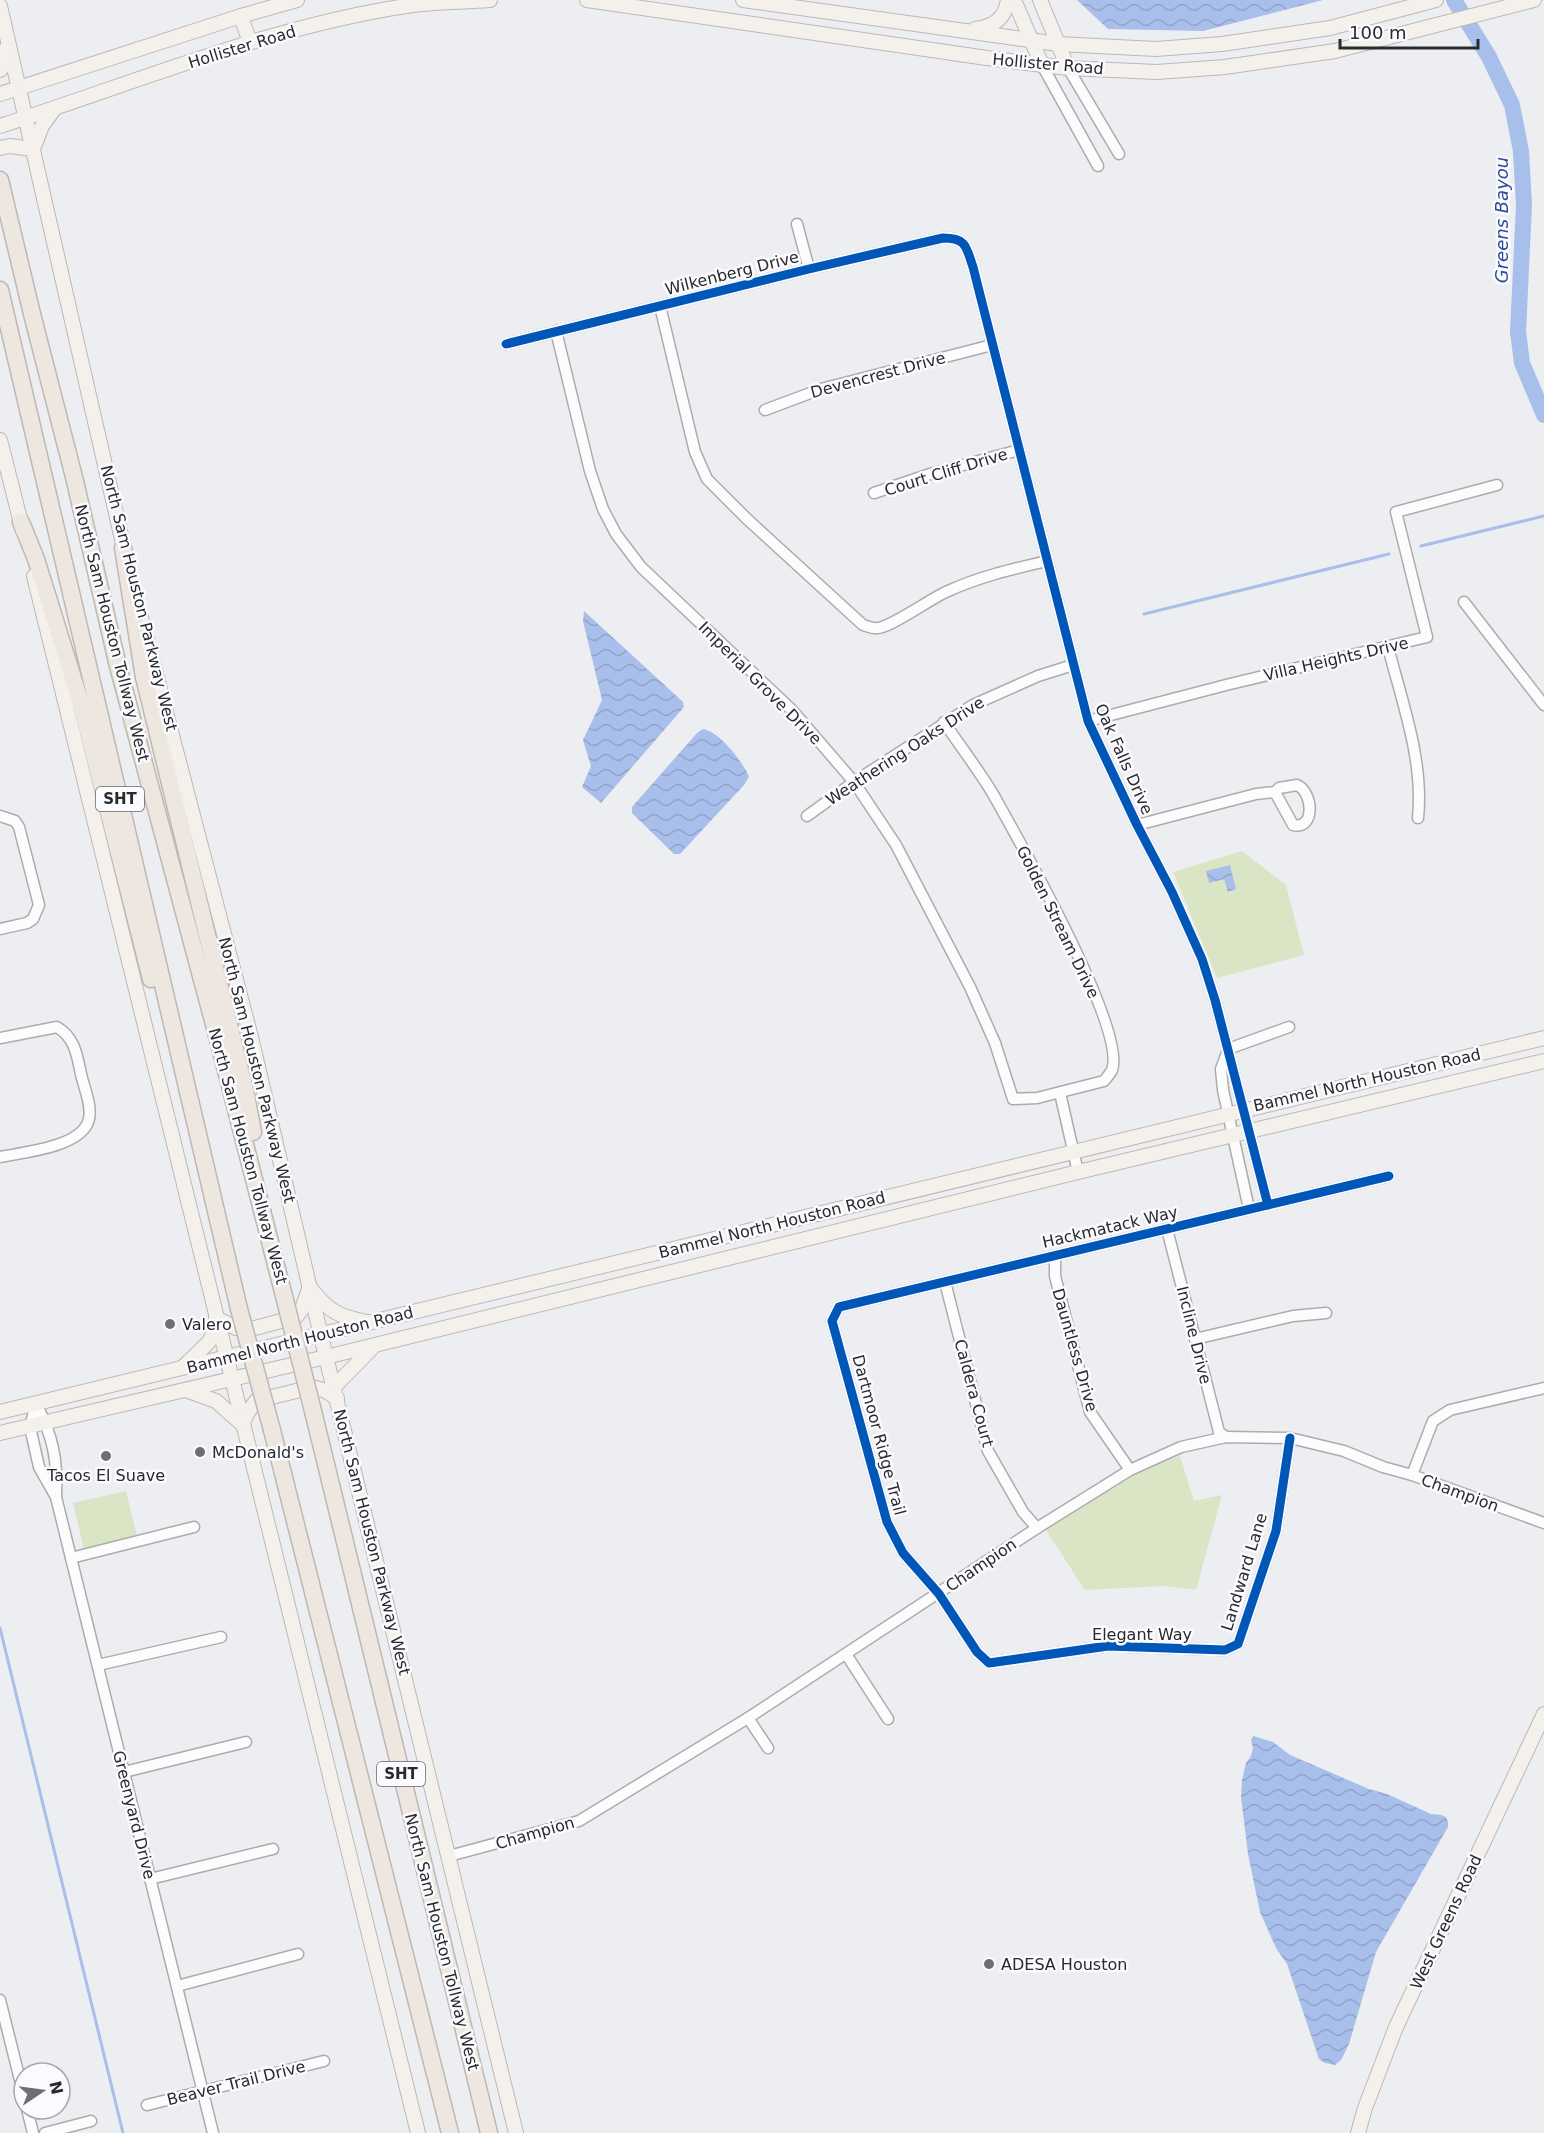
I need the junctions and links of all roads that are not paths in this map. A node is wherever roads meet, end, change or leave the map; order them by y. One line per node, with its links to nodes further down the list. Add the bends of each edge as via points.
1 (297, 0): 13 (main road, Hollister Road)
2 (490, 0): 10 (main road, Hollister Road)
3 (587, 0): 14 (main road, Hollister Road)
4 (743, 0): 11 (main road, Hollister Road)
5 (1008, 0): 15 (main road, via 1004,14 995,23)
6 (1014, 0): 16 (main road)
7 (1040, 0): 19 (main road)
8 (1436, 0): 19 (main road, Hollister Road, via 1330,28 1222,44 1156,49)
9 (1534, 0): 21 (main road, Hollister Road, via 1335,51 1225,67 1157,72)
10 (413, 2): 18 (main road, Hollister Road)
11 (775, 5): 14 (main road); 15 (main road, Hollister Road)
12 (0, 6): 17 (main road, North Sam Houston Parkway West)
13 (241, 16): 18 (main road); 23 (main road, Hollister Road)
14 (772, 25): 20 (main road, Hollister Road)
15 (964, 31): 16 (main road, Hollister Road)
16 (1031, 40): 19 (main road, Hollister Road); 20 (main road)
17 (8, 42): 22 (main road); 23 (main road, North Sam Houston Parkway West)
18 (250, 43): 25 (main road, Hollister Road)
19 (1058, 44): 21 (main road)
20 (1042, 65): 21 (main road, Hollister Road); 31 (street)
21 (1068, 68): 30 (street)
22 (0, 70)
23 (19, 88): 24 (main road, Hollister Road); 26 (main road, North Sam Houston Parkway West)
24 (0, 94)
25 (54, 108): 26 (main road, Hollister Road); 29 (main road)
26 (26, 117): 27 (main road, Hollister Road); 29 (main road, North Sam Houston Parkway West)
27 (0, 126)
28 (0, 148): 29 (main road)
29 (33, 149): 48 (main road, North Sam Houston Parkway West)
30 (1119, 154)
31 (1098, 166)
32 (1, 185): 87 (highway, North Sam Houston Tollway West / SHT, via 118,666)
33 (797, 224): 35 (street)
34 (965, 244): 35 (street, Wilkenberg Drive, via 956,238 943,238); 40 (street, Oak Falls Drive)
35 (809, 269): 37 (street, Wilkenberg Drive)
36 (0, 290): 78 (highway, North Sam Houston Tollway West / SHT)
37 (660, 306): 38 (street, Wilkenberg Drive); 49 (street, via 695,452 707,479 863,625 877,629 969,582)
38 (556, 331): 39 (street, Wilkenberg Drive); 56 (street, Imperial Grove Drive, via 590,471 603,509 620,540 648,574 785,703)
39 (506, 345)
40 (992, 345): 41 (street, Devencrest Drive, via 829,387); 43 (street, Oak Falls Drive)
41 (765, 410)
42 (0, 440): 44 (main road)
43 (1019, 450): 46 (street, Court Cliff Drive); 49 (street, Oak Falls Drive)
44 (4, 470): 47 (main road)
45 (1497, 485): 51 (street, Villa Heights Drive, via 1396,512 1427,637)
46 (874, 494)
47 (21, 522): 78 (highway, via 81,704 183,1097); 94 (main road)
48 (123, 548): 87 (highway, via 144,677 245,1090); 91 (main road, North Sam Houston Parkway West, via 251,1037)
49 (1047, 561): 52 (street, Oak Falls Drive)
50 (1464, 602): 53 (street)
51 (1388, 647): 54 (street, Villa Heights Drive); 60 (street, via 1415,758)
52 (1072, 665): 54 (street, Oak Falls Drive); 55 (street, Weathering Oaks Drive, via 1000,691)
53 (1544, 705)
54 (1088, 721): 61 (street, Oak Falls Drive)
55 (944, 722): 56 (street, Weathering Oaks Drive); 70 (street, Golden Stream Drive, via 1004,813 1100,1006 1112,1053 1112,1070 1104,1081)
56 (854, 782): 59 (street, Weathering Oaks Drive); 71 (street, Imperial Grove Drive, via 896,845 970,987 995,1043)
57 (1275, 792): 61 (street)
58 (0, 816): 62 (street, via 15,821 39,905 27,923)
59 (807, 816)
60 (1418, 818)
61 (1137, 825): 66 (street, Oak Falls Drive, via 1188,925)
62 (0, 929)
63 (1289, 1027): 66 (street)
64 (0, 1038): 77 (street, via 57,1027 66,1033 75,1045 90,1111 86,1128 74,1139)
65 (1544, 1038): 68 (main road, Bammel North Houston Road)
66 (1228, 1049): 72 (street, Oak Falls Drive); 73 (street, Oak Falls Drive, via 1221,1069)
67 (1544, 1060): 69 (main road, Bammel North Houston Road)
68 (1444, 1062): 69 (main road); 72 (main road, Bammel North Houston Road)
69 (1449, 1084): 74 (main road, Bammel North Houston Road)
70 (1060, 1093): 71 (street, Golden Stream Drive); 76 (street)
71 (1013, 1099)
72 (1244, 1109): 73 (main road, Bammel North Houston Road); 74 (street, Oak Falls Drive)
73 (1228, 1113): 75 (street, Oak Falls Drive); 76 (main road, Bammel North Houston Road)
74 (1250, 1132): 75 (main road, Bammel North Houston Road); 81 (street, Oak Falls Drive)
75 (1233, 1136): 79 (main road, Bammel North Houston Road); 82 (street, Oak Falls Drive)
76 (1073, 1151): 79 (street); 83 (main road, Bammel North Houston Road)
77 (0, 1157)
78 (204, 1158): 147 (highway, North Sam Houston Tollway West / SHT, bridge, via 239,1309)
79 (1078, 1172): 85 (main road, Bammel North Houston Road)
80 (1389, 1176): 81 (street, Hackmatack Way)
81 (1268, 1205): 82 (street, Hackmatack Way)
82 (1250, 1209): 84 (street, Hackmatack Way)
83 (813, 1215): 85 (main road); 88 (main road, Bammel North Houston Road)
84 (1167, 1229): 86 (street, Hackmatack Way); 97 (street, Incline Drive)
85 (816, 1236): 89 (main road, Bammel North Houston Road)
86 (1054, 1256): 90 (street, Hackmatack Way); 114 (street, Dauntless Drive, via 1055,1276 1090,1412)
87 (275, 1257): 148 (highway, North Sam Houston Tollway West / SHT, bridge)
88 (634, 1259): 89 (main road); 95 (main road, Bammel North Houston Road)
89 (639, 1280): 98 (main road, Bammel North Houston Road)
90 (945, 1282): 92 (street, Hackmatack Way); 119 (street, Caldera Court, via 988,1451 1023,1512)
91 (309, 1287): 94 (main road, via 297,1317 251,1329); 95 (main road, via 333,1312); 96 (main road, North Sam Houston Parkway West)
92 (839, 1307): 121 (street, Dartmoor Ridge Trail, via 832,1321 887,1522 903,1553)
93 (1326, 1313): 97 (street, via 1293,1316)
94 (217, 1322): 100 (main road); 101 (main road, via 208,1343)
95 (372, 1323): 96 (main road, Bammel North Houston Road)
96 (321, 1335): 99 (main road, North Sam Houston Parkway West); 100 (main road, Bammel North Houston Road)
97 (1196, 1339): 112 (street, Incline Drive, via 1219,1432)
98 (374, 1345): 99 (main road, Bammel North Houston Road); 105 (main road)
99 (326, 1357): 102 (main road, Bammel North Houston Road); 105 (main road, North Sam Houston Parkway West)
100 (226, 1359): 101 (main road, Bammel North Houston Road); 102 (main road)
101 (181, 1369): 106 (main road, Bammel North Houston Road)
102 (231, 1380): 104 (main road, Bammel North Houston Road); 109 (main road)
103 (1544, 1388): 115 (street, via 1440,1415 1433,1421)
104 (186, 1390): 108 (main road, Bammel North Houston Road); 109 (main road, via 216,1401)
105 (335, 1393): 109 (main road, via 312,1387 256,1401); 134 (main road, North Sam Houston Parkway West)
106 (36, 1404): 107 (main road, Bammel North Houston Road); 108 (street, Greenyard Drive); 110 (street, Greenyard Drive)
107 (0, 1412)
108 (46, 1423): 110 (main road, Bammel North Houston Road); 116 (street, Greenyard Drive, via 57,1468)
109 (242, 1424): 146 (main road)
110 (30, 1427): 111 (main road, Bammel North Houston Road); 116 (street, Greenyard Drive, via 39,1467)
111 (0, 1433)
112 (1226, 1437): 113 (street, Champion); 114 (street, Champion, via 1181,1447)
113 (1290, 1438): 115 (street, Champion, via 1344,1451); 123 (street, Landward Lane, via 1276,1531)
114 (1130, 1470): 119 (street, Champion)
115 (1412, 1475): 117 (street, Champion)
116 (56, 1497): 120 (street, Greenyard Drive)
117 (1544, 1523)
118 (194, 1527): 120 (street)
119 (1037, 1528): 121 (street, Champion)
120 (71, 1558): 126 (street, Greenyard Drive)
121 (939, 1594): 124 (street, Dartmoor Ridge Trail); 125 (street, Champion)
122 (221, 1637): 126 (street)
123 (1238, 1644): 124 (street, Elegant Way, via 1225,1650 1108,1646 989,1663)
124 (977, 1652)
125 (846, 1654): 128 (street, Champion); 129 (street)
126 (98, 1665): 132 (street, Greenyard Drive)
127 (1544, 1714): 150 (main road, West Greens Road, via 1388,2046)
128 (748, 1718): 131 (street); 134 (street, Champion, via 579,1821)
129 (888, 1719)
130 (246, 1742): 132 (street)
131 (768, 1748)
132 (124, 1772): 135 (street, Greenyard Drive)
133 (273, 1849): 135 (street)
134 (449, 1856): 149 (main road, North Sam Houston Parkway West)
135 (150, 1879): 137 (street, Greenyard Drive)
136 (298, 1954): 137 (street)
137 (177, 1986): 141 (street, Greenyard Drive)
138 (0, 2000): 139 (street)
139 (15, 2061)
140 (324, 2061): 141 (street, Beaver Trail Drive)
141 (202, 2091): 142 (street, Beaver Trail Drive); 145 (street, Greenyard Drive)
142 (147, 2105)
143 (91, 2121): 144 (street)
144 (45, 2133)
145 (213, 2133)
146 (418, 2133)
147 (450, 2133)
148 (489, 2133)
149 (516, 2133)
150 (1358, 2133)

